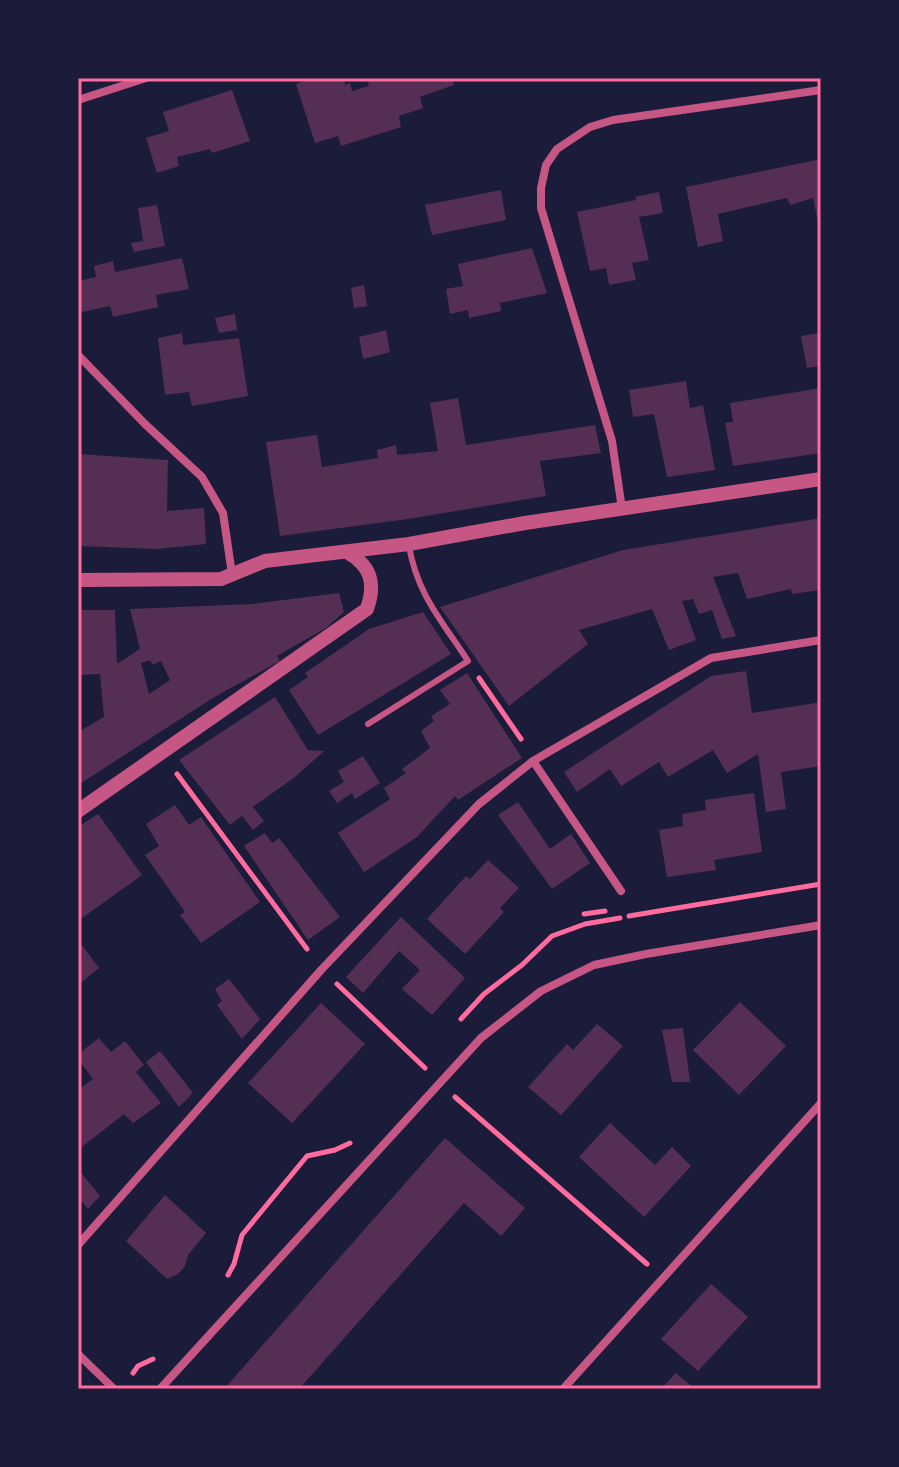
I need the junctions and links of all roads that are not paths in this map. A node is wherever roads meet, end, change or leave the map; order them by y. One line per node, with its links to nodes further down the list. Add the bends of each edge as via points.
1 (146, 78): 3 (street)
2 (821, 90): 6 (street, via 613,120 572,137 546,165 541,208 612,441)
3 (78, 100)
4 (78, 355): 9 (street, via 202,477 223,513)
5 (821, 479): 6 (street)
6 (622, 509): 7 (street)
7 (409, 544): 8 (street); 12 (lane, via 421,590 468,661)
8 (347, 552): 9 (street, via 265,561); 14 (street, via 369,572 367,609)
9 (232, 574): 10 (street, via 206,580)
10 (78, 580)
11 (821, 640): 13 (street, via 711,658)
12 (368, 724)
13 (533, 761): 15 (street); 18 (street, via 479,804 322,969)
14 (78, 811)
15 (621, 891)
16 (821, 925): 21 (street, via 594,965 541,991 481,1038)
17 (821, 1103): 22 (street)
18 (78, 1245)
19 (78, 1354): 20 (street)
20 (114, 1389)
21 (160, 1389)
22 (563, 1389)

